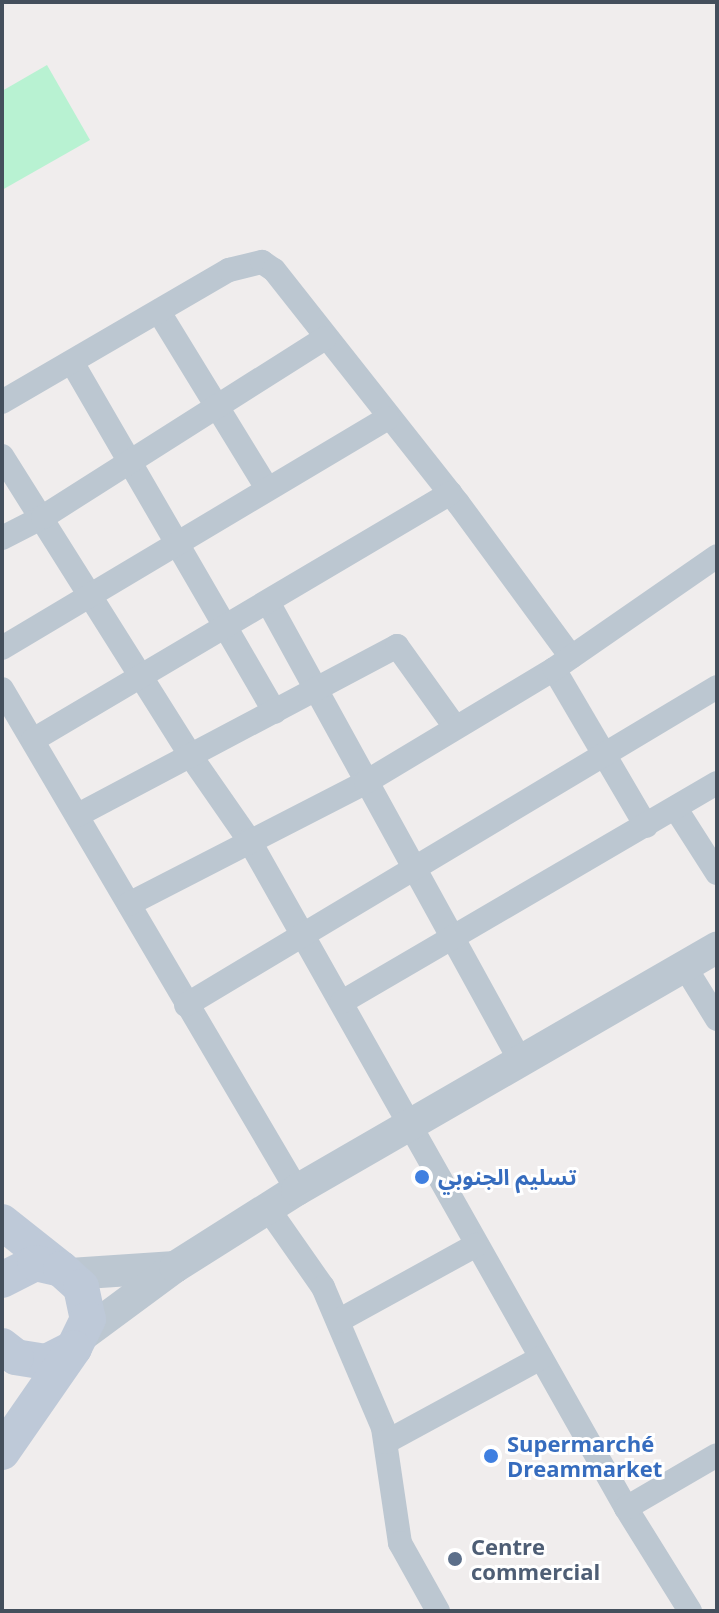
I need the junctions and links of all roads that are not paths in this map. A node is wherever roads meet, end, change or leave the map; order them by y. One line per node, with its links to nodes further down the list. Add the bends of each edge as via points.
1 (159, 312): 2 (street, via 229,270 262,262 274,270); 3 (street); 5 (street)
2 (325, 338): 5 (street); 6 (street)
3 (73, 364): 4 (street); 8 (street)
4 (2, 402)
5 (217, 408): 8 (street); 9 (street)
6 (388, 418): 9 (street); 10 (street)
7 (2, 456): 11 (street)
8 (132, 462): 11 (street); 13 (street)
9 (267, 488): 13 (street)
10 (450, 493): 16 (street); 19 (street)
11 (43, 517): 12 (street); 15 (street)
12 (2, 538)
13 (178, 540): 15 (street); 17 (street)
14 (717, 556): 19 (street)
15 (91, 592): 18 (street); 20 (street)
16 (268, 602): 17 (street); 23 (street)
17 (227, 627): 20 (street); 24 (street)
18 (2, 648)
19 (563, 663): 25 (street); 27 (street)
20 (142, 680): 26 (street); 28 (street)
21 (717, 687): 27 (street)
22 (2, 689): 26 (street)
23 (314, 692): 24 (street); 25 (street, via 397,646); 29 (street)
24 (275, 712): 28 (street)
25 (455, 727): 29 (street)
26 (33, 740): 32 (street)
27 (605, 755): 33 (street); 35 (street)
28 (192, 758): 32 (street); 34 (street)
29 (366, 782): 34 (street); 35 (street)
30 (717, 783): 31 (street)
31 (676, 809): 33 (street); 36 (street)
32 (78, 815): 37 (street)
33 (646, 826): 38 (street)
34 (249, 840): 37 (street); 39 (street)
35 (411, 866): 38 (street); 39 (street)
36 (717, 873)
37 (129, 904): 43 (street)
38 (454, 934): 42 (street); 45 (street)
39 (303, 935): 42 (street); 43 (street)
40 (717, 948): 41 (street)
41 (685, 967): 44 (street); 45 (street)
42 (342, 1002): 46 (street)
43 (186, 1005): 47 (street)
44 (717, 1019)
45 (521, 1062): 46 (street)
46 (409, 1128): 47 (street); 50 (street)
47 (297, 1190): 48 (street)
48 (269, 1210): 51 (street); 54 (street, via 315,1272)
49 (2, 1222): 52 (main road)
50 (476, 1245): 54 (street); 57 (street)
51 (175, 1267): 52 (street); 55 (street)
52 (65, 1271): 53 (main road, via 35,1263); 55 (main road, via 87,1302)
53 (2, 1280)
54 (338, 1321): 58 (street)
55 (79, 1341): 56 (main road, via 46,1362 31,1362); 59 (main road)
56 (2, 1346)
57 (541, 1358): 58 (street); 61 (street)
58 (386, 1442): 62 (street, via 400,1543)
59 (2, 1452)
60 (717, 1455): 61 (street)
61 (626, 1508): 63 (street)
62 (438, 1611)
63 (690, 1611)

